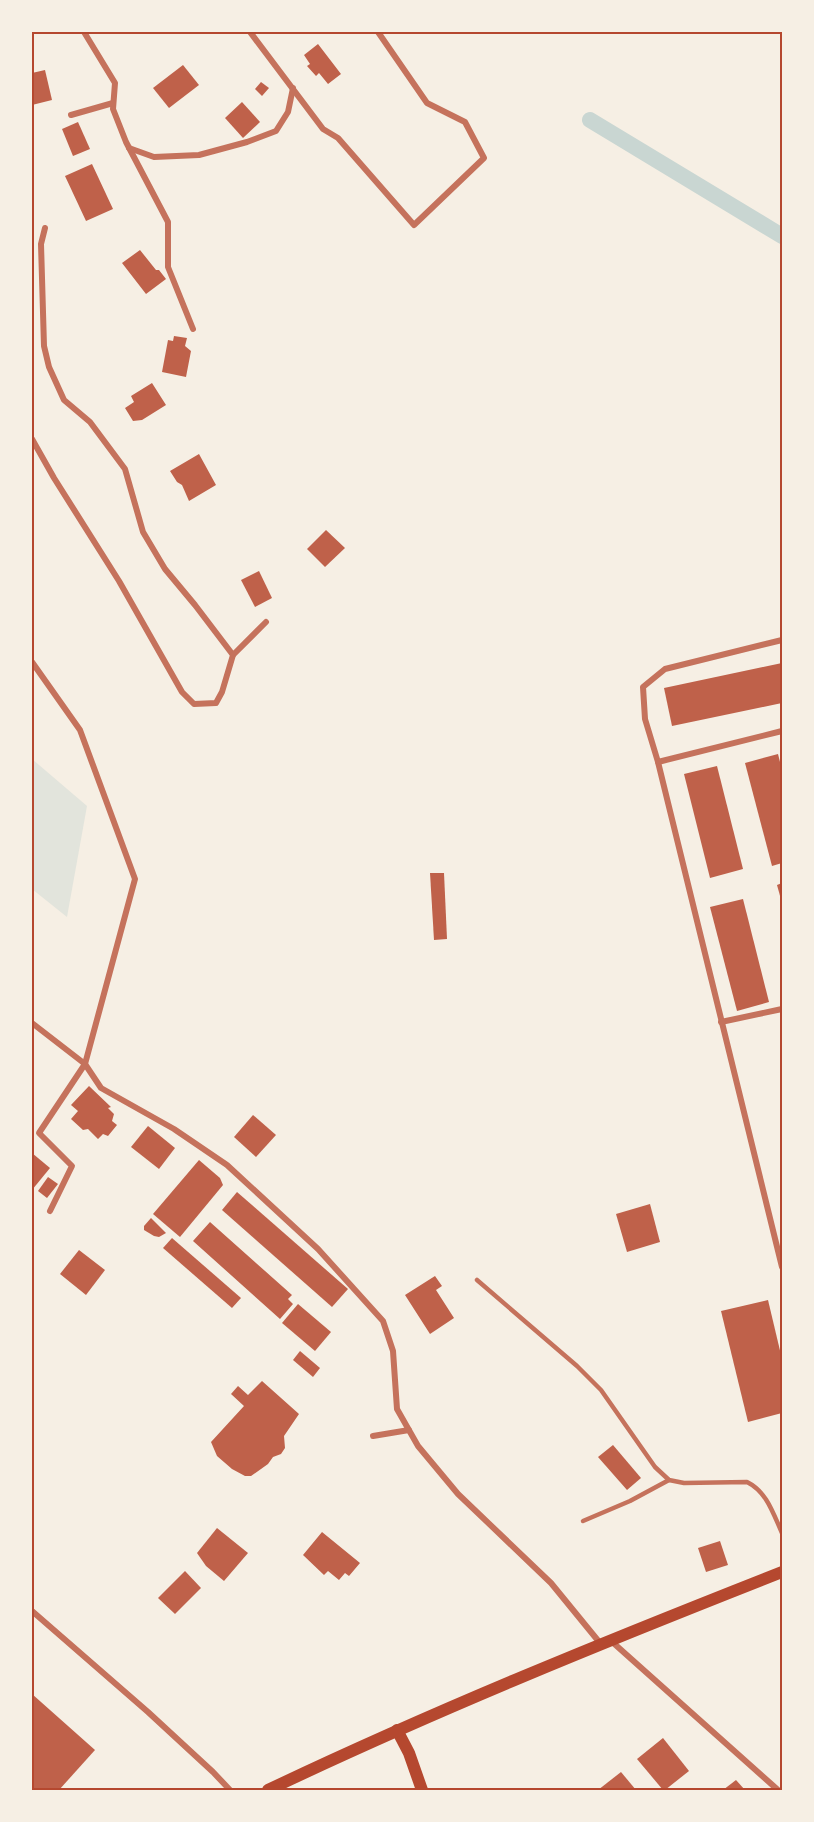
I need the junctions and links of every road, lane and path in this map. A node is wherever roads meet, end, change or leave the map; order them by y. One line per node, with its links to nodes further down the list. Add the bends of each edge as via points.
1 (84, 32): 5 (street, via 115,83)
2 (250, 32): 4 (street)
3 (378, 32): 4 (street, via 427,103 465,122 484,158 414,225 338,138 323,129)
4 (293, 88): 7 (street, via 288,112 276,131 247,142 199,155 154,157)
5 (113, 103): 6 (street); 7 (street)
6 (71, 115)
7 (129, 148): 9 (street, via 168,222 168,267)
8 (45, 228): 13 (street, via 41,244 44,346 49,367 64,400 90,422 125,469 143,532 165,568)
9 (193, 329)
10 (32, 438): 13 (street, via 182,692 194,704 216,703)
11 (266, 622): 13 (street)
12 (783, 640): 16 (street, via 665,669 643,687 645,719)
13 (233, 655)
14 (32, 662): 20 (street, via 80,730 135,879)
15 (783, 731): 16 (street)
16 (658, 762): 18 (street)
17 (783, 1009): 18 (street)
18 (721, 1022): 22 (street)
19 (32, 1023): 20 (street)
20 (85, 1064): 21 (street, via 39,1133 72,1166); 24 (street, via 101,1088 174,1129 227,1165 318,1249 368,1305 382,1321 393,1351 397,1408)
21 (50, 1211)
22 (783, 1267)
23 (477, 1280): 26 (lane, via 601,1390 655,1467)
24 (409, 1430): 25 (street); 31 (street, via 458,1494 551,1582)
25 (374, 1436)
26 (669, 1480): 27 (lane); 28 (lane, via 747,1482 764,1495)
27 (584, 1521)
28 (783, 1533)
29 (783, 1572): 31 (main road)
30 (32, 1611): 34 (street, via 148,1712)
31 (605, 1642): 32 (main road); 36 (street)
32 (397, 1730): 33 (main road); 35 (main road)
33 (269, 1790)
34 (230, 1791)
35 (422, 1791)
36 (778, 1791)

